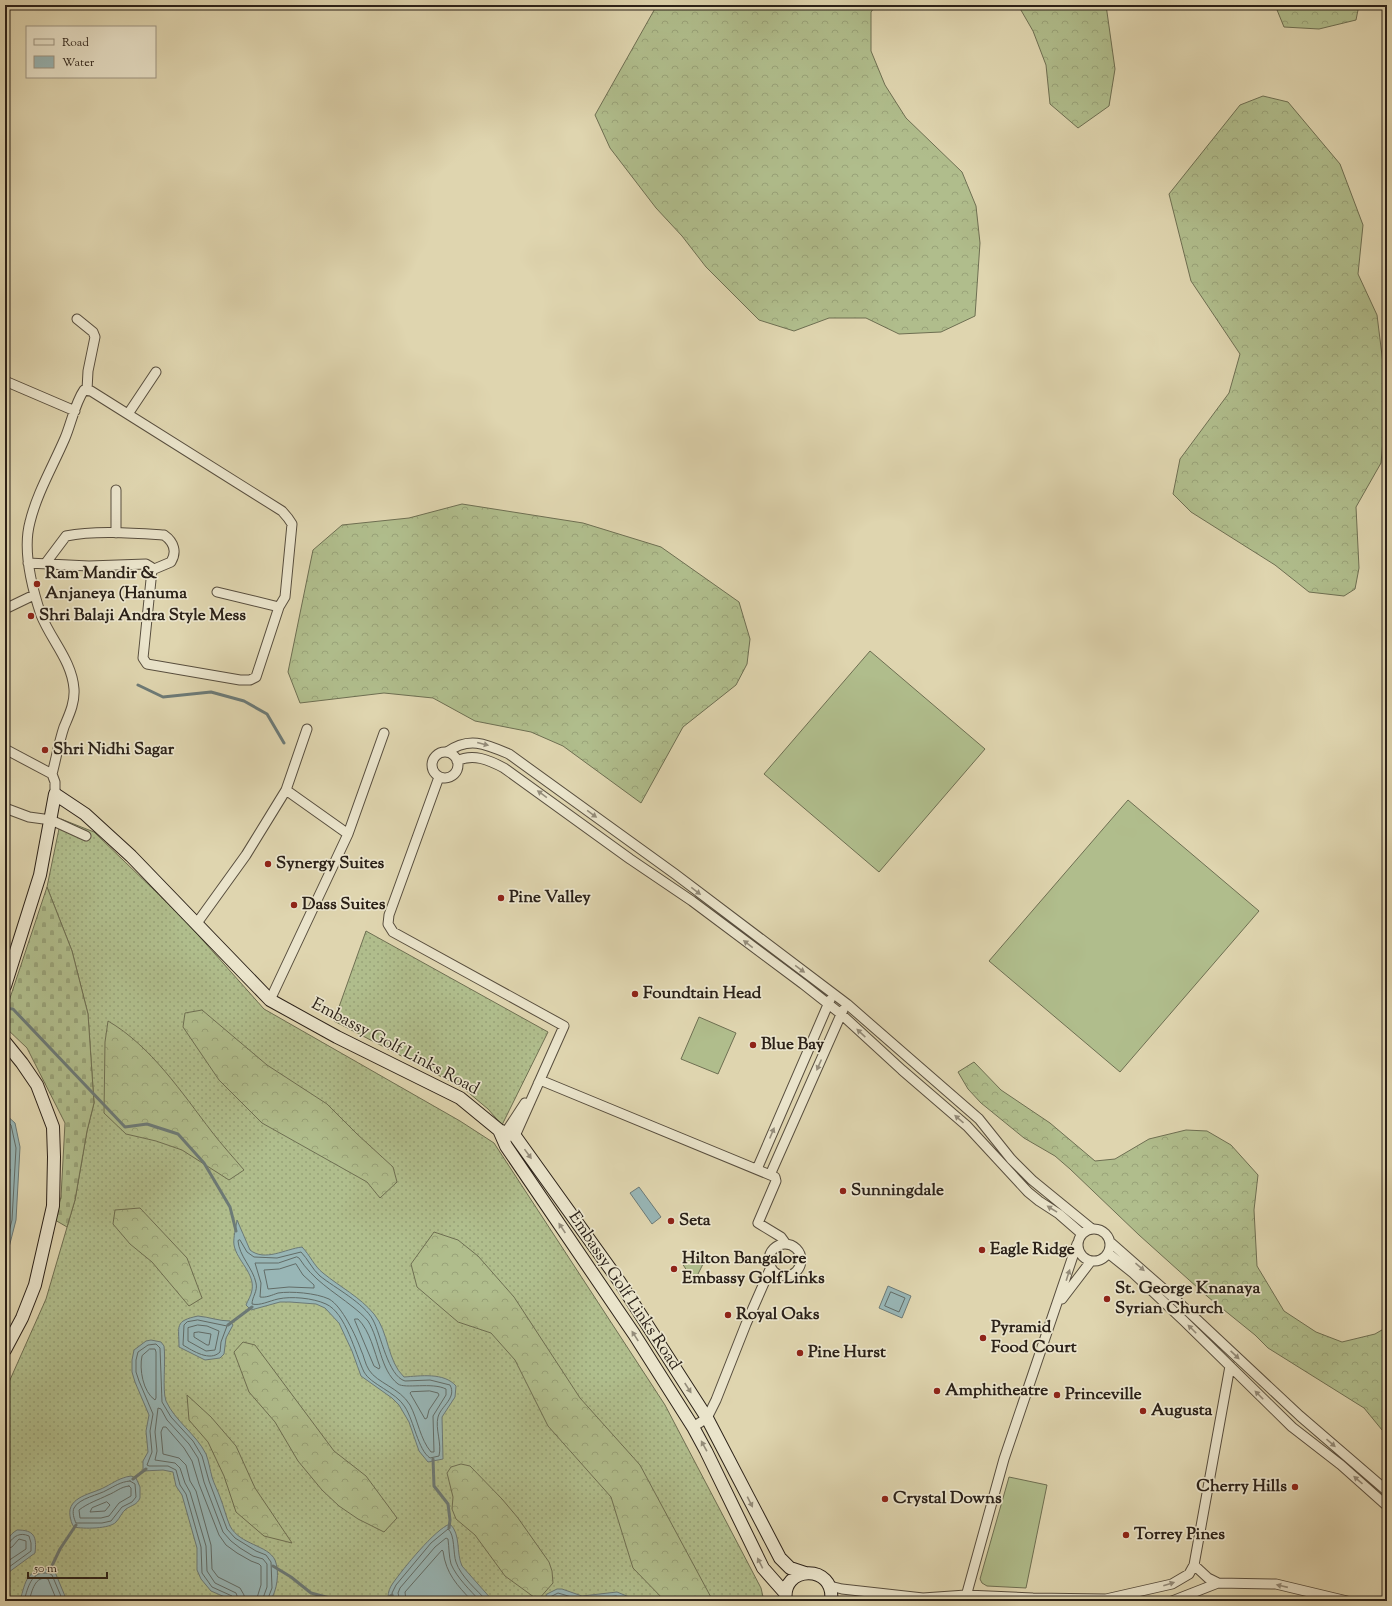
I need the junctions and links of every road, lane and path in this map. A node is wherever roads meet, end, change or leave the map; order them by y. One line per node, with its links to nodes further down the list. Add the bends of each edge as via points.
1 (77, 319): 4 (street, via 93,332 95,337)
2 (156, 372): 6 (street)
3 (5, 381): 5 (street)
4 (87, 390): 5 (street, via 82,393); 6 (street)
5 (75, 411): 9 (street, via 31,518)
6 (128, 414): 14 (street, via 282,511 288,518 292,524 292,536 286,590 285,597)
7 (116, 490): 8 (street)
8 (116, 533): 10 (street, via 66,536); 11 (street, via 164,535 170,539 174,547 171,562)
9 (28, 563): 10 (street); 13 (street)
10 (45, 564): 11 (street, via 146,564)
11 (152, 570): 14 (street, via 143,658 147,664 250,680 256,677)
12 (218, 592): 14 (street)
13 (34, 595): 15 (street); 21 (street, via 43,618 66,658 74,688 74,699)
14 (278, 607)
15 (5, 609)
16 (307, 729): 23 (street)
17 (384, 733): 27 (street)
18 (5, 749): 21 (street)
19 (447, 752): 20 (street, via 454,755); 22 (street, via 433,759 432,768); 31 (street, one-way to 31, via 455,746 476,742 510,754)
20 (458, 761): 22 (street, via 455,773 448,778); 33 (street, one-way to 20, via 696,904 504,768 478,758 469,757)
21 (52, 774): 24 (street)
22 (440, 777): 37 (street, via 389,916 389,928 564,1026)
23 (286, 790): 27 (street); 29 (street, via 246,855)
24 (55, 794): 26 (street); 29 (street, Embassy Golf Links Road, via 85,814)
25 (5, 808): 26 (street, via 29,817)
26 (50, 820): 28 (street); 30 (street, via 40,874)
27 (348, 834): 32 (street)
28 (86, 836)
29 (197, 923): 32 (street, Embassy Golf Links Road)
30 (5, 986)
31 (834, 994): 33 (street); 34 (street)
32 (270, 1000): 38 (street, Embassy Golf Links Road, via 460,1098)
33 (828, 1004): 35 (street); 40 (street, one-way to 33)
34 (848, 1004): 35 (street); 42 (street, via 978,1119 1032,1180)
35 (841, 1014): 41 (street, one-way to 41); 43 (street, one-way to 35, via 1028,1192 967,1126)
36 (5, 1042): 53 (street, via 37,1085 53,1127 54,1157 53,1206 35,1285 22,1318)
37 (540, 1080): 38 (street); 40 (street)
38 (507, 1133): 39 (street, Embassy Golf Links Road); 39 (street); 50 (street, one-way to 50)
39 (506, 1146): 51 (street, Embassy Golf Links Road, one-way to 39)
40 (757, 1169): 41 (street)
41 (770, 1175): 45 (street, via 775,1177 776,1181 758,1223 781,1237)
42 (1092, 1229): 43 (street); 44 (street, via 1104,1232)
43 (1082, 1234): 46 (street)
44 (1110, 1242): 47 (street); 57 (street, one-way to 57, via 1176,1298 1300,1416)
45 (786, 1244): 49 (street, via 774,1248 770,1254); 49 (street, via 793,1245 801,1256 798,1269 794,1273 781,1275)
46 (1077, 1244): 48 (street, via 1081,1256); 52 (street, one-way to 46)
47 (1108, 1252): 48 (street, via 1101,1260); 54 (street, one-way to 47)
48 (1091, 1261): 52 (street)
49 (771, 1267): 55 (street)
50 (625, 1292): 51 (street); 55 (street, one-way to 55)
51 (612, 1302): 56 (street, Embassy Golf Links Road, one-way to 51)
52 (1058, 1305): 64 (street, via 1004,1460)
53 (5, 1350)
54 (1230, 1366): 58 (street, one-way to 54, via 1292,1427); 59 (street)
55 (707, 1418): 56 (street); 60 (street, one-way to 60, via 780,1558 790,1568)
56 (693, 1427): 63 (street, Embassy Golf Links Road, one-way to 56, via 762,1568)
57 (1387, 1491)
58 (1387, 1506)
59 (1194, 1566): 61 (street); 64 (street, one-way to 59, via 1106,1599 1172,1584 1189,1574)
60 (805, 1573): 62 (street, via 820,1575); 63 (street, via 792,1580)
61 (1218, 1584): 66 (street); 67 (street, one-way to 61, via 1276,1584)
62 (830, 1586): 64 (street, via 923,1598); 65 (street)
63 (786, 1597)
64 (965, 1598)
65 (831, 1601)
66 (1172, 1601)
67 (1347, 1601)

